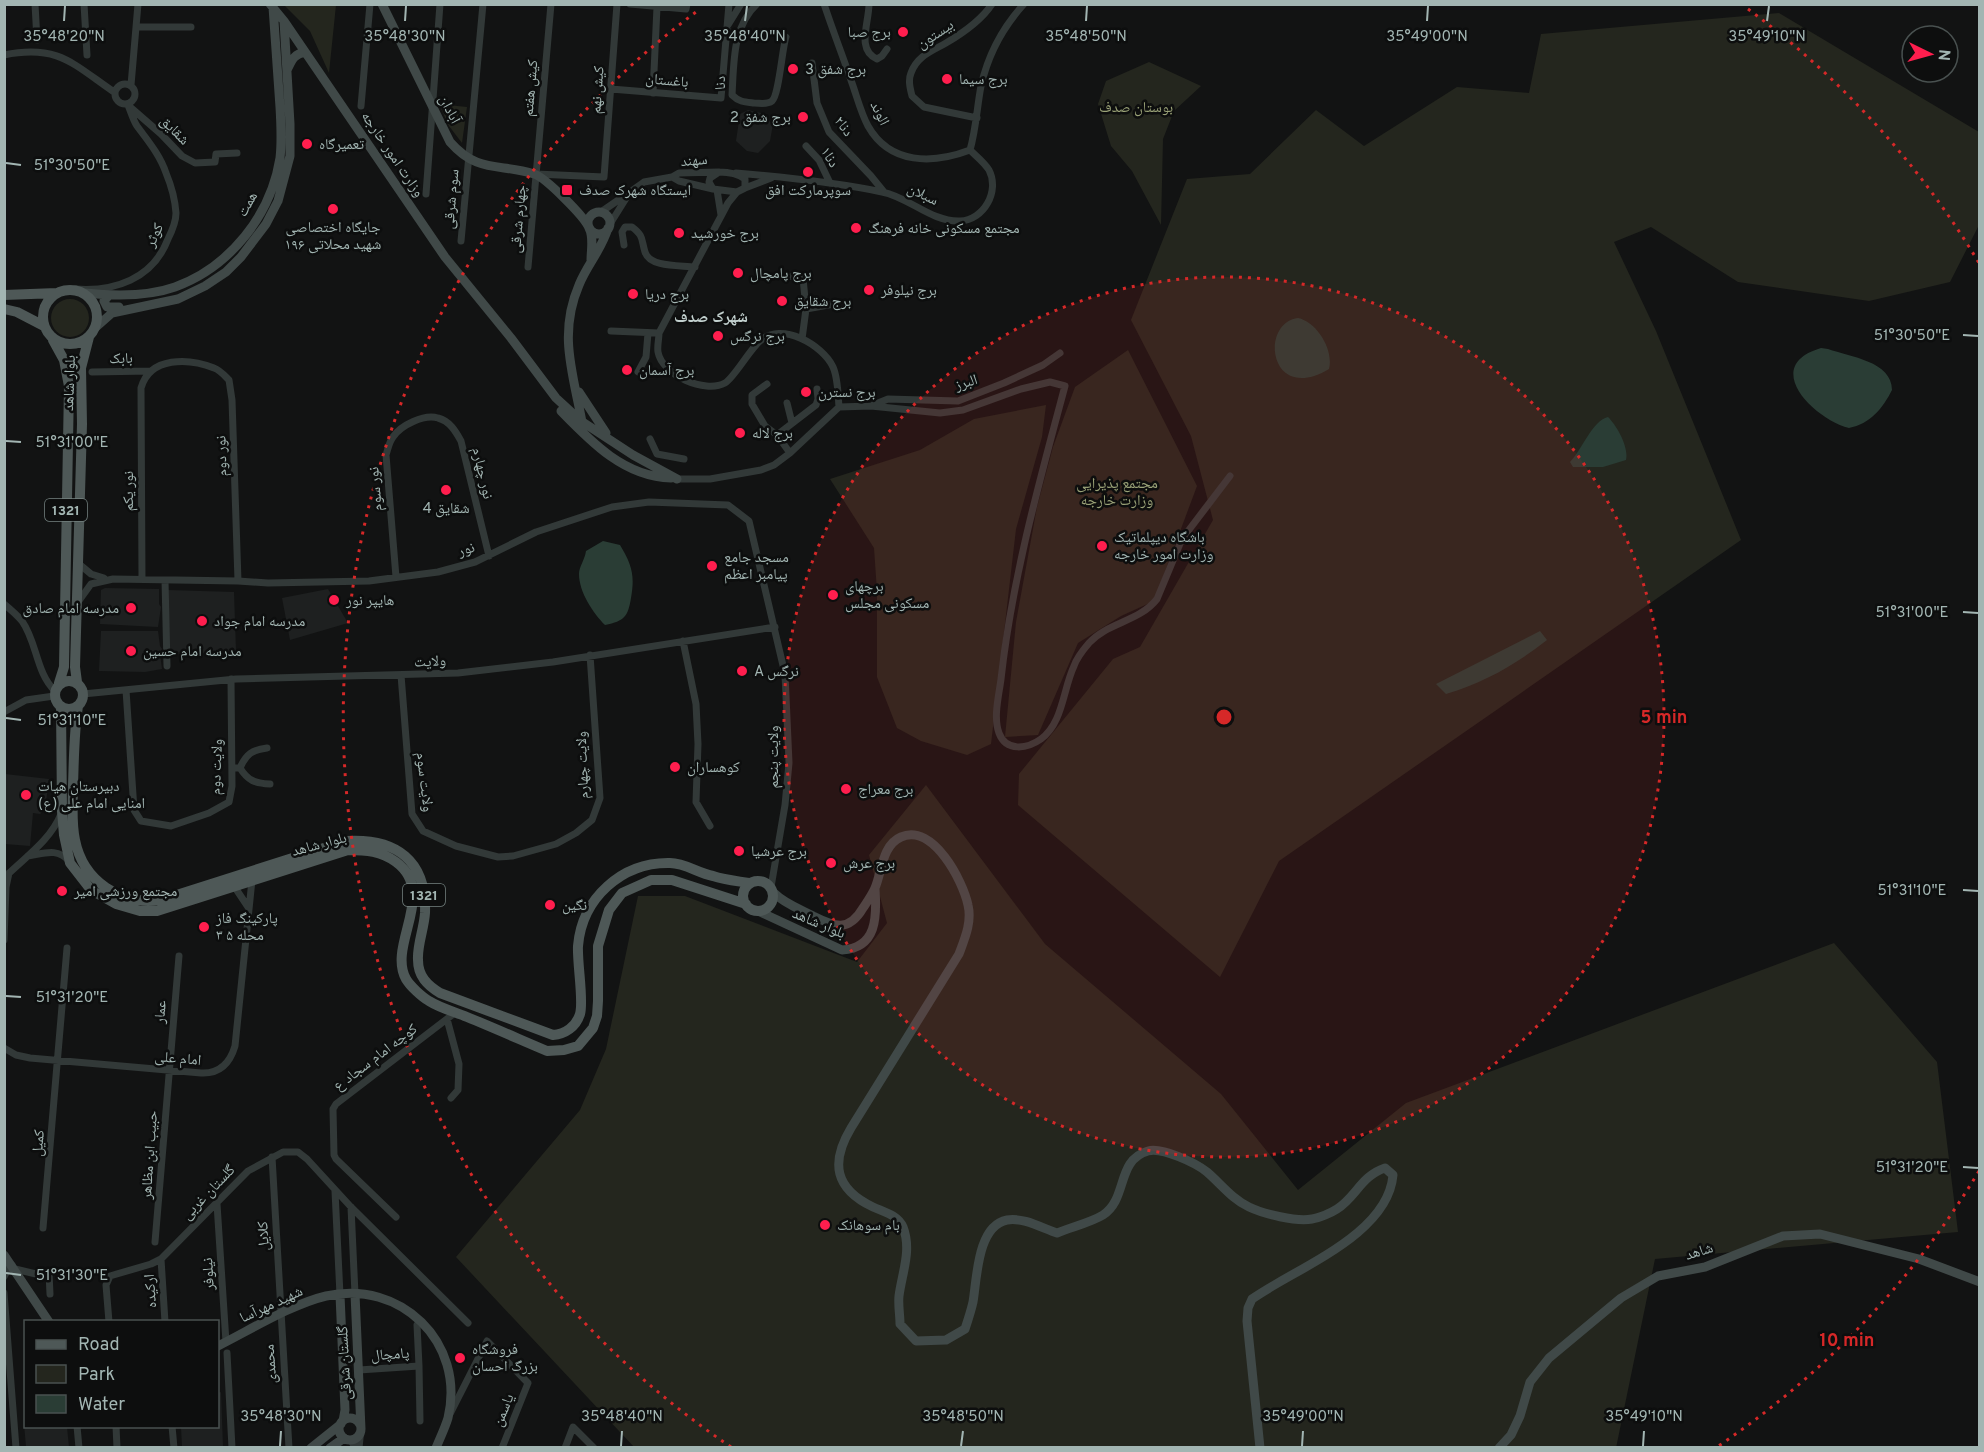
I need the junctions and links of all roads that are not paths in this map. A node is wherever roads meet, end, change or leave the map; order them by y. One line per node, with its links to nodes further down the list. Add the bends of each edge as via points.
1 (35, 4): 26 (street)
2 (84, 4): 29 (street)
3 (138, 4): 23 (street)
4 (370, 4): 39 (street)
5 (382, 4): 40 (main road, آبادان)
6 (440, 4): 40 (street)
7 (483, 4): 45 (street, سوم شرقی)
8 (551, 4): 48 (street, کیش هفتم)
9 (617, 4): 34 (street, کیش نهم)
10 (630, 4): 19 (street)
11 (729, 4): 22 (street)
12 (741, 4): 22 (street)
13 (757, 4): 25 (street, دنا, via 744,18 736,47 732,95 738,101 772,101 777,93)
14 (824, 4): 43 (street, الوند, via 868,126 884,145 903,156 930,160)
15 (869, 4): 27 (street, via 864,46 869,56 877,59)
16 (992, 4): 41 (street, بیستون, via 973,25 927,52 909,78 912,96 924,107)
17 (1024, 4): 41 (street, via 1000,34 987,66)
18 (272, 6): 21 (main road, وزارت امور خارجه); 35 (main road, همت)
19 (657, 6): 20 (street); 37 (street)
20 (687, 7)
21 (284, 21): 28 (main road, وزارت امور خارجه); 32 (main road, همت)
22 (728, 26): 37 (street, باغستان, via 721,98)
23 (138, 27): 24 (street); 33 (street)
24 (191, 27)
25 (786, 37)
26 (37, 40)
27 (887, 49)
28 (305, 52): 32 (main road, via 294,57); 77 (main road, وزارت امور خارجه, via 445,257)
29 (87, 55)
30 (4, 56): 36 (street, via 33,51 53,53)
31 (812, 63): 56 (street, دنا۲, via 816,103 829,132)
32 (287, 70): 35 (main road, همت)
33 (131, 86): 36 (street, via 121,84); 38 (street, via 135,96)
34 (611, 89): 37 (street, باغستان); 48 (street, کیش نهم, via 604,177)
35 (283, 90): 72 (main road, همت, via 277,172 271,192 241,242 220,262 176,287); 75 (main road, همت, via 290,156 278,201 266,224 241,257 205,286 178,299)
36 (114, 93): 38 (street, شقایق, via 118,101)
37 (652, 93)
38 (128, 105): 44 (street, شقایق, via 182,156 195,163 215,162 216,154); 69 (street, کوثر, via 136,125 166,171 175,206 174,225 155,263 129,283)
39 (361, 106)
40 (434, 109): 45 (main road, آبادان, via 450,142); 57 (street)
41 (976, 118): 43 (street)
42 (806, 146): 51 (street, دنا۱, via 819,160)
43 (970, 150): 56 (street, سبلان, via 990,171 991,183 990,199 973,218 949,220)
44 (237, 153)
45 (468, 159): 48 (main road); 63 (street, سوم شرقی)
46 (719, 172): 47 (street, سهند); 50 (street, سهند, via 686,172); 53 (street, via 710,178)
47 (736, 173): 49 (street, سبلان); 52 (street, via 745,179)
48 (536, 174): 58 (main road); 66 (street, چهارم شرقی)
49 (779, 176): 51 (street, سبلان); 52 (street, سبلان)
50 (672, 177): 53 (street, سهند); 54 (street, سهند, via 644,182)
51 (830, 183): 56 (street, سبلان)
52 (745, 188): 55 (street, سبلان)
53 (715, 190): 55 (street, سهند); 60 (street)
54 (630, 192): 59 (street, سهند); 61 (street)
55 (738, 192): 60 (street)
56 (884, 192)
57 (426, 194)
58 (569, 202): 59 (main road); 62 (main road)
59 (600, 212): 61 (main road, via 608,217); 62 (main road, via 589,219)
60 (721, 218): 67 (street)
61 (609, 226): 62 (main road, via 599,233); 65 (main road)
62 (589, 227): 65 (main road)
63 (462, 241)
64 (624, 244): 67 (street, via 622,232 625,227 632,227 641,233 646,256 654,262)
65 (591, 260): 90 (main road, via 569,318 568,360)
66 (528, 267)
67 (694, 267): 82 (street)
68 (787, 276): 76 (street, via 803,278)
69 (80, 291): 70 (main road); 72 (main road, همت); 80 (main road, via 93,302)
70 (57, 292): 71 (main road); 78 (main road, via 43,311)
71 (4, 295)
72 (109, 295): 75 (main road, via 104,301 107,307)
73 (834, 304): 76 (street)
74 (4, 309): 78 (main road)
75 (130, 309): 80 (main road, همت, via 112,313)
76 (806, 309): 83 (street)
77 (495, 319): 92 (main road, وزارت امور خارجه); 100 (main road, وزارت امور خارجه, via 556,406)
78 (44, 326): 84 (main road)
79 (610, 331): 81 (street)
80 (92, 332): 84 (main road, via 76,344); 110 (main road, بلوار شاهد / 1321, via 81,368)
81 (648, 333): 82 (street); 88 (street, via 646,357)
82 (659, 333): 83 (street, via 658,353 669,369 685,381 710,387 726,383 766,336 790,334)
83 (802, 339): 95 (street, via 832,365)
84 (53, 340): 125 (main road, بلوار شاهد / 1321, via 64,360 69,386 64,667)
85 (1060, 353): 94 (street, البرز, via 1033,370 958,401 888,399)
86 (150, 371): 87 (street, بابک); 113 (street, نور یکم, via 141,388); 115 (street, نور دوم, via 166,363 185,362 215,368 229,380)
87 (92, 372)
88 (638, 372)
89 (766, 384): 99 (street, via 752,395 752,404 765,426)
90 (576, 387): 92 (main road, via 570,402); 97 (main road); 102 (main road, via 599,425)
91 (817, 388): 98 (street, via 816,405)
92 (556, 398): 97 (main road, وزارت امور خارجه)
93 (787, 403): 98 (street)
94 (871, 406): 95 (street); 107 (street, via 940,413 963,410 1050,382 1065,386 1013,594 996,721 1004,741 1012,747 1042,738 1056,722 1074,666 1095,636 1134,618 1157,599 1182,539)
95 (840, 407): 103 (street, وزارت امور خارجه)
96 (425, 418): 109 (street, نور چهارم, via 439,418 454,428 461,441); 111 (street, نور سوم, via 404,426 393,437 386,455)
97 (582, 421): 100 (main road); 102 (main road, وزارت امور خارجه)
98 (792, 423): 99 (street)
99 (777, 435): 103 (street)
100 (587, 437): 106 (main road, وزارت امور خارجه)
101 (650, 439): 105 (street, via 657,454)
102 (614, 441): 104 (main road, وزارت امور خارجه)
103 (790, 453): 108 (street, وزارت امور خارجه, via 761,470 710,479)
104 (633, 455): 106 (main road, via 633,465); 108 (main road, وزارت امور خارجه)
105 (684, 459)
106 (624, 466): 108 (main road, وزارت امور خارجه, via 655,478)
107 (1230, 476)
108 (677, 479)
109 (489, 556): 111 (street, نور, via 438,572); 118 (street, نور, via 536,532 612,507 649,502 728,505 749,521)
110 (79, 564): 112 (street, via 100,578); 116 (main road, بلوار شاهد / 1321)
111 (396, 577): 115 (street, نور, via 268,583)
112 (113, 579): 113 (street, نور); 116 (street, نور, via 91,584)
113 (142, 579): 114 (street, نور)
114 (165, 580): 115 (street, نور); 121 (street)
115 (238, 580)
116 (78, 602): 124 (main road, بلوار شاهد / 1321)
117 (4, 604): 125 (street, via 22,621 44,676)
118 (775, 627): 119 (street, ولایت); 144 (street, ولایت پنجم, via 785,674 789,763)
119 (683, 641): 120 (street, ولایت); 135 (street, via 696,704 696,802)
120 (590, 655): 122 (street, ولایت, via 458,673); 137 (street, ولایت چهارم, via 600,798 592,820 556,844)
121 (167, 666)
122 (401, 675): 123 (street, ولایت); 137 (street, ولایت سوم, via 412,814 423,831 456,846 498,857)
123 (231, 679): 126 (street, ولایت); 132 (street, ولایت دوم)
124 (76, 682): 125 (main road, via 68,680); 127 (main road)
125 (56, 690): 129 (main road, via 55,700); 130 (street)
126 (126, 690): 127 (street, ولایت); 132 (street, ولایت دوم, via 134,810 141,821 171,826 229,802)
127 (83, 694): 128 (main road)
128 (78, 706): 129 (main road); 141 (main road, بلوار شاهد / 1321, via 73,812 75,841 89,872 112,893 143,902)
129 (61, 707): 134 (main road, بلوار شاهد / 1321)
130 (4, 712)
131 (267, 748): 132 (street, via 249,753)
132 (236, 768): 133 (street, via 249,780)
133 (270, 784)
134 (62, 811): 136 (street, via 57,825); 138 (main road, بلوار شاهد / 1321)
135 (710, 826)
136 (28, 856): 138 (street, via 51,852); 139 (street)
137 (513, 856)
138 (70, 863): 141 (main road, بلوار شاهد / 1321, via 91,890 116,904 140,911 157,911)
139 (7, 876): 145 (street)
140 (251, 876): 141 (main road, بلوار شاهد / 1321); 147 (street, امام علی); 152 (main road, بلوار شاهد / 1321, via 301,854 345,841 367,840 400,852 415,867 423,885 425,914 418,959 421,976 430,987); 153 (main road, بلوار شاهد / 1321, via 348,850 366,849 390,858 405,870 412,888 402,957 406,980)
141 (233, 882): 147 (street)
142 (749, 883): 144 (main road, via 763,881); 146 (main road, via 743,896); 152 (main road, بلوار شاهد / 1321, via 711,876 672,862 649,864 619,876 600,891 584,917 578,945 580,1014 563,1034 553,1035)
143 (875, 889): 144 (main road, بلوار شاهد, via 855,920 840,926 780,900); 148 (main road, بلوار شاهد, via 873,927 860,947 852,950 842,950); 205 (main road, via 889,848 902,836 918,837 929,839 938,847 954,869 968,905 969,926 959,954 846,1135 838,1161 849,1192 895,1216 903,1226 908,1249 899,1299 900,1324 916,1341 946,1340 965,1329 977,1266 991,1230 1006,1220 1026,1222 1057,1233 1104,1214 1118,1197 1123,1176 1135,1156 1151,1150 1174,1154 1206,1172 1249,1207 1277,1216 1310,1219 1337,1210 1373,1173 1385,1168 1393,1175 1392,1187 1380,1210 1350,1240 1252,1299 1247,1321)
144 (772, 890): 148 (main road, via 770,906)
145 (5, 901): 149 (street)
146 (746, 904): 148 (main road); 153 (main road, بلوار شاهد / 1321, via 672,880 651,880 622,893 609,910 598,946 597,1016 593,1028 578,1046 547,1051)
147 (248, 907): 156 (street, امام علی, via 233,1054 220,1070 210,1074)
148 (758, 911)
149 (4, 940)
150 (67, 948): 155 (street, کمیل)
151 (179, 956): 156 (street, عمار)
152 (461, 1001): 153 (main road)
153 (451, 1016): 157 (street, via 459,1064 458,1090); 162 (street, کوچه امام سجاد ع, via 333,1109 336,1159)
154 (4, 1048): 155 (street, امام علی, via 16,1055)
155 (58, 1060): 156 (street, امام علی); 163 (street, کمیل)
156 (169, 1070): 164 (street, حبیب ابن مظاهر)
157 (451, 1098)
158 (272, 1156): 159 (street, گلستان غربی, via 298,1152); 160 (street, گلستان غربی, via 248,1171); 174 (street, کلایل)
159 (335, 1191): 161 (street, گلستان غربی); 172 (street)
160 (217, 1204): 166 (street, گلستان غربی); 181 (street, نیلوفر)
161 (351, 1207): 173 (street); 179 (street, گلستان غربی)
162 (396, 1217)
163 (43, 1228)
164 (155, 1242)
165 (4, 1255): 167 (main road)
166 (161, 1259): 176 (street, via 114,1273 107,1280); 177 (street, ارکیده)
167 (13, 1267): 168 (street); 171 (street, via 36,1274 49,1273); 175 (main road)
168 (4, 1277)
169 (1980, 1282): 206 (main road, شاهد, via 1919,1259 1820,1234 1783,1236 1705,1267 1658,1276 1621,1298 1549,1358 1530,1382 1520,1416)
170 (4, 1293): 178 (street)
171 (50, 1294)
172 (340, 1294): 173 (main road, شهید مهرآسا); 174 (main road, شهید مهرآسا); 187 (main road, گلستان شرقی, via 345,1410)
173 (355, 1294): 184 (main road, گلستان شرقی); 185 (main road, شهید مهرآسا, via 402,1306 429,1331 447,1367)
174 (280, 1315): 181 (main road, شهید مهرآسا); 198 (street, محمدی)
175 (48, 1320)
176 (109, 1320)
177 (165, 1320)
178 (5, 1322): 193 (street)
179 (468, 1323)
180 (417, 1326): 183 (street, پامچال)
181 (222, 1344)
182 (227, 1353): 197 (street)
183 (419, 1366): 184 (street, پامچال); 186 (street)
184 (359, 1370): 191 (main road, گلستان شرقی)
185 (447, 1418): 201 (main road, شهید مهرآسا); 202 (street, یاسمن, via 487,1341 528,1383)
186 (420, 1421)
187 (342, 1422): 191 (main road, via 353,1419); 192 (main road, via 340,1433); 199 (main road)
188 (77, 1428): 194 (street)
189 (116, 1428): 195 (street)
190 (172, 1428): 196 (street)
191 (361, 1430): 192 (main road)
192 (352, 1443): 200 (main road)
193 (16, 1448)
194 (78, 1448)
195 (117, 1448)
196 (174, 1448)
197 (232, 1448)
198 (289, 1448)
199 (311, 1448)
200 (330, 1448)
201 (436, 1448)
202 (502, 1448)
203 (565, 1448): 204 (street, via 573,1427)
204 (594, 1448)
205 (1260, 1448)
206 (1499, 1448)

